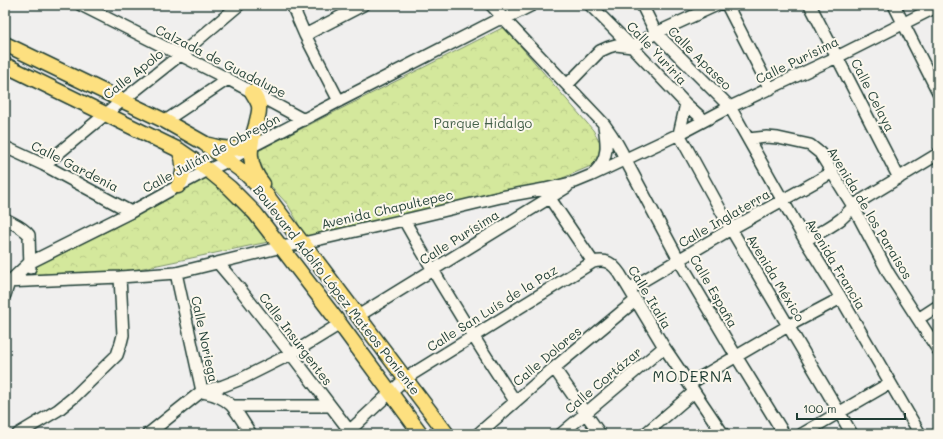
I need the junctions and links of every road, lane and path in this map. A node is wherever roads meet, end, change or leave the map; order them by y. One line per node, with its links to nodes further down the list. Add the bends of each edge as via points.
1 (81, 5): 21 (street, Calzada de Guadalupe)
2 (239, 5): 21 (street, Calle Apolo)
3 (292, 5): 18 (street)
4 (363, 5): 18 (street)
5 (491, 5): 15 (street, Calle España)
6 (519, 5): 15 (street)
7 (532, 5): 15 (street)
8 (590, 5): 20 (street, Calle Yuriria)
9 (642, 5): 17 (street, Calle Apaseo)
10 (717, 5): 17 (street)
11 (727, 5): 26 (street)
12 (810, 5): 22 (street, Calle Celaya)
13 (894, 5): 16 (street)
14 (938, 6): 16 (street, Calle Purísima)
15 (500, 18): 25 (street, Calle España); 30 (street, Calle Julián de Obregón)
16 (904, 23): 22 (street, Calle Purísima); 28 (street)
17 (656, 33): 20 (street); 32 (street, Calle Apaseo)
18 (305, 35): 30 (street)
19 (5, 44): 29 (main road, Boulevard Adolfo López Mateos Poniente)
20 (632, 47): 25 (street, via 616,45 600,51); 31 (street, Calle Yuriria)
21 (180, 56): 24 (street, Calzada de Guadalupe); 29 (street, Calle Apolo)
22 (837, 57): 26 (street, Calle Purísima); 51 (street, Calle Celaya)
23 (5, 65): 33 (main road, Boulevard Adolfo López Mateos Poniente)
24 (228, 79): 27 (street, Calzada de Guadalupe); 36 (street)
25 (567, 85): 37 (street, Calle España)
26 (770, 89): 32 (street, Calle Purísima)
27 (252, 92): 34 (street, Calzada de Guadalupe); 42 (main road, via 259,109)
28 (938, 92)
29 (122, 100): 33 (street, Calle Apolo); 36 (main road, Boulevard Adolfo López Mateos Poniente)
30 (338, 101): 34 (street, Calle Julián de Obregón)
31 (686, 104): 35 (street, Calle Yuriria); 38 (street)
32 (730, 107): 35 (street, Calle Purísima); 39 (street, Avenida Francia)
33 (105, 114): 43 (main road, Boulevard Adolfo López Mateos Poniente); 47 (street, Calle Apolo)
34 (304, 120): 42 (street, Calle Julián de Obregón)
35 (704, 120): 38 (street, Calle Purísima)
36 (165, 121): 40 (main road, Boulevard Adolfo López Mateos Poniente)
37 (604, 124): 45 (street, Calle España); 50 (street, via 606,152 601,165)
38 (679, 134): 45 (street, Calle Purísima); 59 (street, Avenida México)
39 (748, 139): 49 (street, Avenida de los Paraisos, via 778,138 810,145 820,153); 54 (street, Avenida Francia)
40 (204, 143): 42 (main road, via 227,148); 46 (main road, Boulevard Adolfo López Mateos Poniente)
41 (5, 147): 47 (street, Calle Gardenia)
42 (251, 147): 46 (street, Calle Julián de Obregón); 61 (main road, via 251,160 255,172 294,222)
43 (179, 150): 48 (main road, Boulevard Adolfo López Mateos Poniente); 52 (main road, via 184,171)
44 (938, 154): 51 (street)
45 (625, 159): 50 (street); 63 (street, Calle España)
46 (228, 161): 48 (street, Calle Julián de Obregón); 61 (main road, Boulevard Adolfo López Mateos Poniente, via 265,192)
47 (44, 164): 56 (street, Calle Gardenia)
48 (208, 170): 52 (street, Calle Julián de Obregón); 62 (main road, Boulevard Adolfo López Mateos Poniente, via 255,213)
49 (833, 172): 54 (street, Calle Inglaterra); 55 (street, Avenida de los Paraisos)
50 (592, 175): 53 (street, Calle Purísima)
51 (899, 178): 55 (street)
52 (178, 186): 56 (street, Calle Julián de Obregón)
53 (547, 193): 58 (street, Avenida Chapultepec, via 501,197); 65 (street); 67 (street, Calle Purísima)
54 (782, 200): 59 (street, Calle Inglaterra); 60 (street, Avenida Francia)
55 (853, 206): 60 (street, via 831,226); 78 (street, Avenida de los Paraisos, via 889,274)
56 (131, 212): 66 (street, Calle Julián de Obregón)
57 (5, 219): 66 (street, via 26,231)
58 (404, 220): 61 (street, Avenida Chapultepec); 67 (street)
59 (731, 230): 63 (street, Calle Inglaterra); 80 (street, Avenida México)
60 (804, 240): 74 (street, Avenida Francia)
61 (302, 242): 62 (street, Avenida Chapultepec); 77 (main road, Boulevard Adolfo López Mateos Poniente)
62 (282, 247): 64 (street, Avenida Chapultepec); 79 (main road, Boulevard Adolfo López Mateos Poniente)
63 (679, 260): 72 (street, Calle Inglaterra); 85 (street, Calle España)
64 (218, 262): 68 (street, Avenida Chapultepec); 84 (street, Calle Insurgentes)
65 (593, 262): 72 (street, Calle Italia, via 610,263); 81 (street, Calle San Luís de la Paz)
66 (29, 263): 70 (street); 71 (street, Calle Julián de Obregón)
67 (432, 270): 77 (street, Calle Purísima); 81 (street)
68 (176, 273): 69 (street, Avenida Chapultepec); 90 (street, Calle Noriega)
69 (120, 277): 70 (street, Avenida Chapultepec); 98 (street, via 123,335 117,355 58,410)
70 (31, 281): 71 (street, Avenida Chapultepec)
71 (7, 282): 73 (street)
72 (629, 289): 75 (street, Calle Italia)
73 (5, 295)
74 (841, 298): 80 (street); 88 (street, Avenida Francia)
75 (636, 300): 82 (street, Calle Italia); 86 (street, Calle Dolores)
76 (938, 306): 78 (street)
77 (358, 316): 87 (main road, Boulevard Adolfo López Mateos Poniente)
78 (918, 319): 83 (street, Avenida de los Paraisos)
79 (340, 324): 84 (street); 91 (main road, Boulevard Adolfo López Mateos Poniente)
80 (788, 326): 85 (street); 96 (street, Avenida México)
81 (473, 336): 87 (street, Calle San Luís de la Paz); 92 (street)
82 (664, 347): 89 (street, Calle Italia); 95 (street, Calle Cortázar)
83 (938, 350)
84 (291, 354): 90 (street, via 242,379); 94 (street, Calle Insurgentes)
85 (736, 356): 89 (street); 108 (street, Calle España)
86 (554, 368): 92 (street, Calle Dolores); 95 (street)
87 (406, 378): 91 (street, Calle San Luís de la Paz); 102 (main road, Boulevard Adolfo López Mateos Poniente)
88 (890, 382): 96 (street); 111 (street, Avenida Francia)
89 (692, 388): 106 (street); 107 (street, Calle Italia)
90 (202, 392): 93 (street, Calle Noriega, via 212,394); 99 (street)
91 (391, 392): 97 (street, Calle San Luís de la Paz); 101 (main road, Boulevard Adolfo López Mateos Poniente)
92 (515, 401): 103 (street, Calle Dolores)
93 (232, 406): 94 (street); 100 (street, Calle Noriega)
94 (330, 406): 97 (street, Calle Insurgentes)
95 (586, 412): 104 (street, Calle Cortázar); 105 (street)
96 (839, 412): 109 (street); 110 (street, Avenida México)
97 (349, 433)
98 (18, 434)
99 (148, 434)
100 (251, 434)
101 (421, 434)
102 (447, 434)
103 (478, 434)
104 (561, 434)
105 (600, 434)
106 (645, 434)
107 (723, 434)
108 (784, 434)
109 (802, 434)
110 (852, 434)
111 (920, 434)

